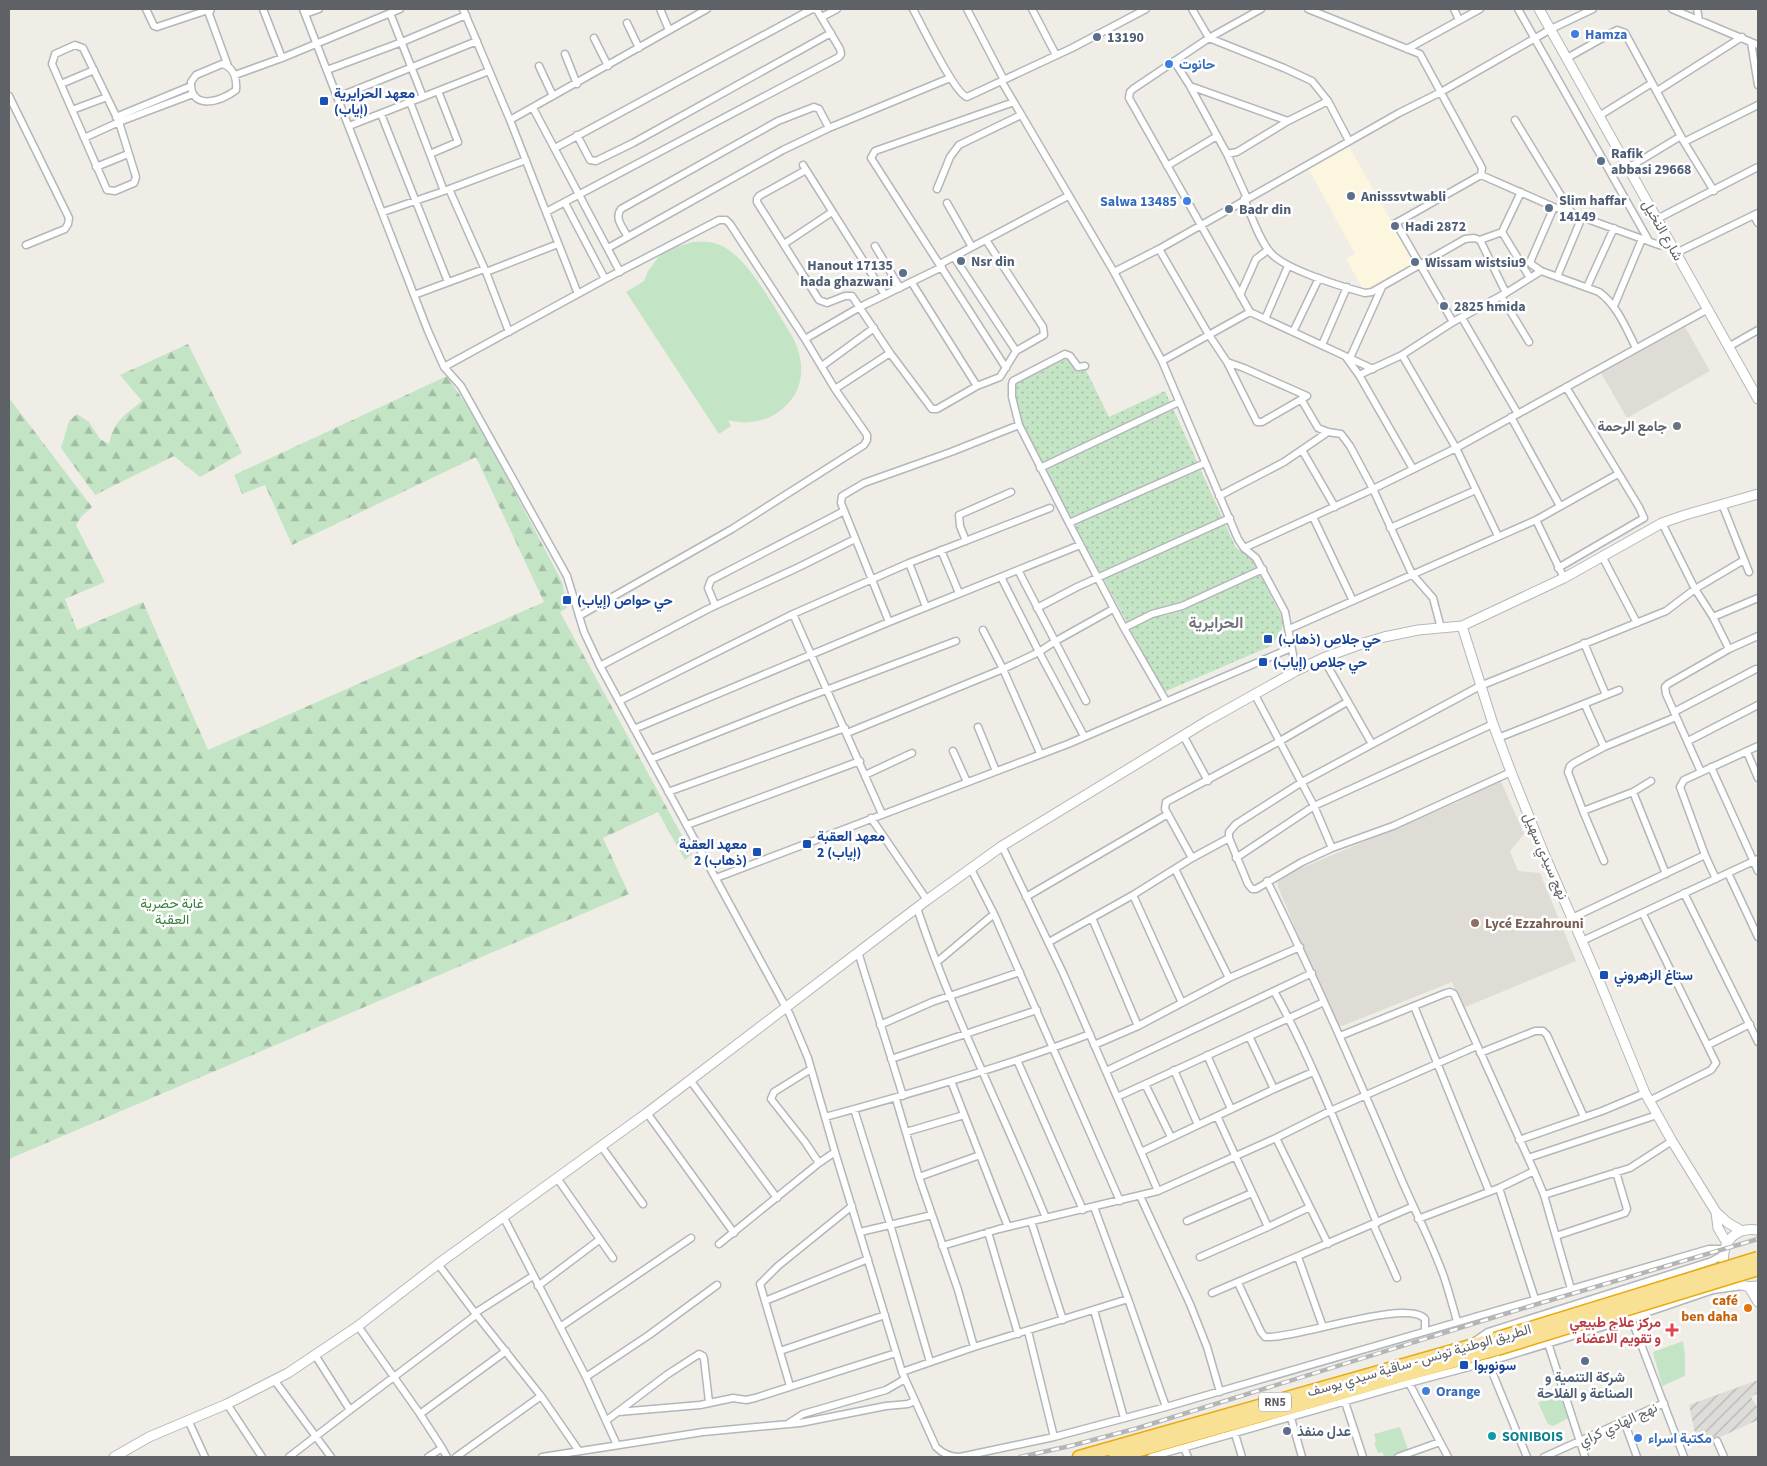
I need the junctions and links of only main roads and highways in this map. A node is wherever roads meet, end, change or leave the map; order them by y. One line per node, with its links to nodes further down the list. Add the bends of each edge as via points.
1 (1758, 1258): 3 (highway, الطريق الوطنية تونس - ساقية سيدي يوسف / RN5, bridge)
2 (1758, 1269): 3 (highway, الطريق الوطنية تونس - ساقية سيدي يوسف / RN5, bridge)
3 (1496, 1344): 4 (highway, الطريق الوطنية تونس - ساقية سيدي يوسف / RN5, via 1471,1346); 5 (highway, الطريق الوطنية تونس - ساقية سيدي يوسف / RN5)
4 (1079, 1457)
5 (1115, 1457)

